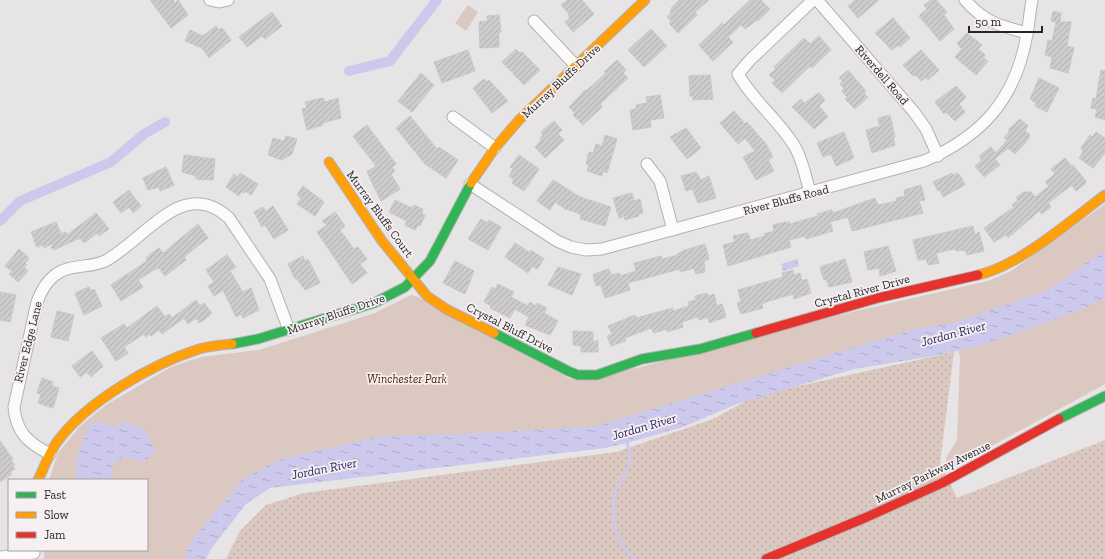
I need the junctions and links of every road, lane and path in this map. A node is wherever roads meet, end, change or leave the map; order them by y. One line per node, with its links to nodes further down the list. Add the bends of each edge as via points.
1 (210, 0): 2 (street)
2 (228, 0)
3 (645, 0): 10 (street, Murray Bluffs Drive)
4 (813, 0): 17 (street, via 738,74 747,89 788,136 800,158)
5 (817, 0): 13 (street, Riverdell Road, via 914,112 926,129)
6 (965, 0): 9 (street, via 989,21)
7 (1031, 4): 9 (street, River Bluffs Road)
8 (534, 21): 10 (street)
9 (1027, 33): 13 (street, River Bluffs Road, via 1016,73 994,112 983,126 968,138)
10 (576, 66): 12 (street, Murray Bluffs Drive, via 519,120)
11 (453, 117): 12 (street)
12 (494, 148): 16 (street, Murray Bluffs Drive)
13 (938, 156): 17 (street, River Bluffs Road)
14 (328, 162): 20 (street, Murray Bluffs Court, via 382,241)
15 (647, 164): 19 (street, via 660,182)
16 (470, 184): 19 (street, River Bluffs Road, via 557,241 571,247 586,250 602,249); 20 (street, Murray Bluffs Drive, via 430,261)
17 (810, 193): 19 (street, River Bluffs Road)
18 (1105, 195): 22 (street, Crystal River Drive, via 1032,249 992,272 878,298 700,349 642,358)
19 (673, 230)
20 (413, 279): 21 (street, Murray Bluffs Drive, via 386,298); 22 (street, Crystal Bluff Drive, via 427,296 446,309 568,371 589,376)
21 (289, 330): 24 (street, Murray Bluffs Drive, via 258,339 200,349 164,362 82,413 64,432); 24 (street, River Edge Lane, via 274,286 229,218 220,210 199,203 177,208 106,260 62,270 41,290 14,407 23,436)
22 (606, 372)
23 (1105, 396): 28 (street, Murray Parkway Avenue, via 920,493)
24 (50, 454): 25 (street, Murray Bluffs Drive)
25 (38, 479)
26 (34, 554): 27 (street)
27 (0, 557)
28 (766, 559)

